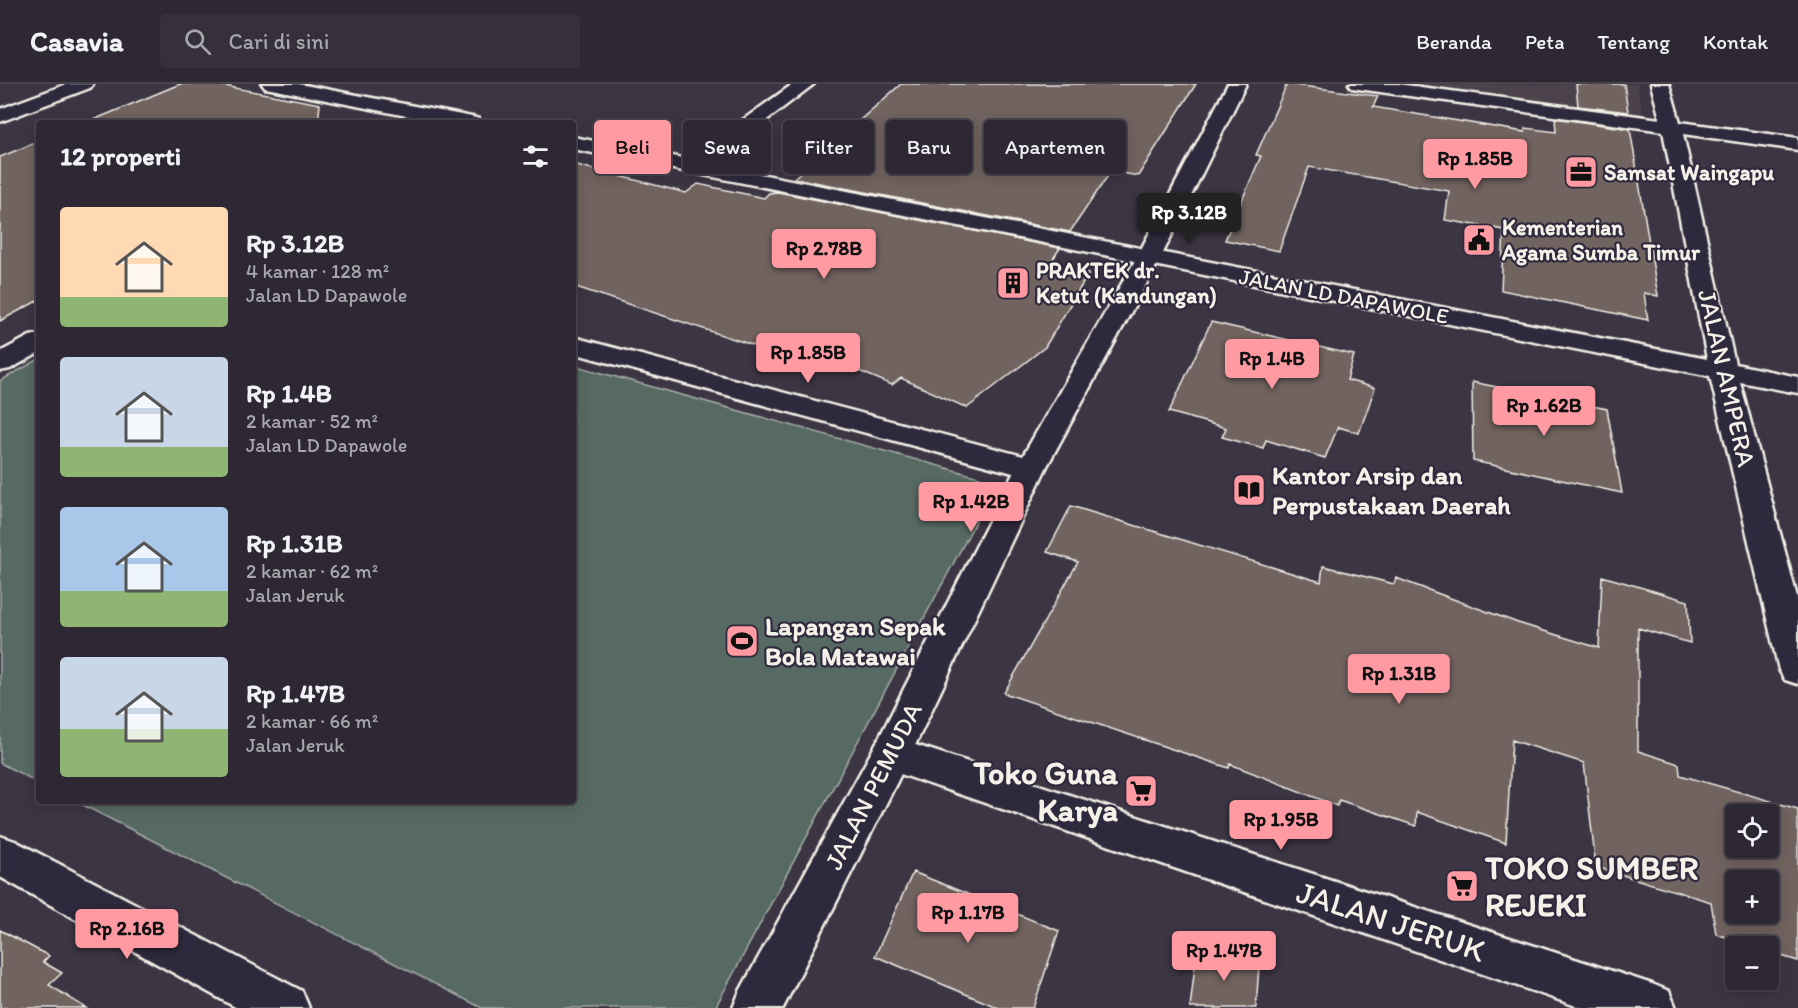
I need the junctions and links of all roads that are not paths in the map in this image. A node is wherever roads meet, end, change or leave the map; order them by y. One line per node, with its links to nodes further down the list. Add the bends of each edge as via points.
1 (84, 84): 7 (street)
2 (271, 84): 8 (street)
3 (805, 84): 9 (street)
4 (1234, 84): 15 (street, JALAN PEMUDA)
5 (1358, 84): 10 (street)
6 (1660, 84): 10 (street, JALAN AMPERA)
7 (0, 116)
8 (440, 120)
9 (755, 120)
10 (1671, 125): 12 (street); 19 (street, JALAN AMPERA)
11 (576, 144): 13 (street, JALAN LD DAPAWOLE)
12 (1798, 144)
13 (683, 164)
14 (732, 174): 15 (street, JALAN LD DAPAWOLE)
15 (1149, 257): 19 (street, JALAN LD DAPAWOLE); 21 (street, JALAN PEMUDA)
16 (36, 344): 18 (street)
17 (576, 346): 21 (street)
18 (0, 363)
19 (1723, 371): 20 (street, JALAN LD DAPAWOLE); 22 (street, JALAN AMPERA)
20 (1798, 385)
21 (1031, 468): 23 (street, JALAN PEMUDA)
22 (1798, 670)
23 (891, 754): 26 (street, JALAN PEMUDA); 27 (street, JALAN JERUK)
24 (0, 855): 25 (street)
25 (285, 1008)
26 (757, 1008)
27 (1652, 1008)

